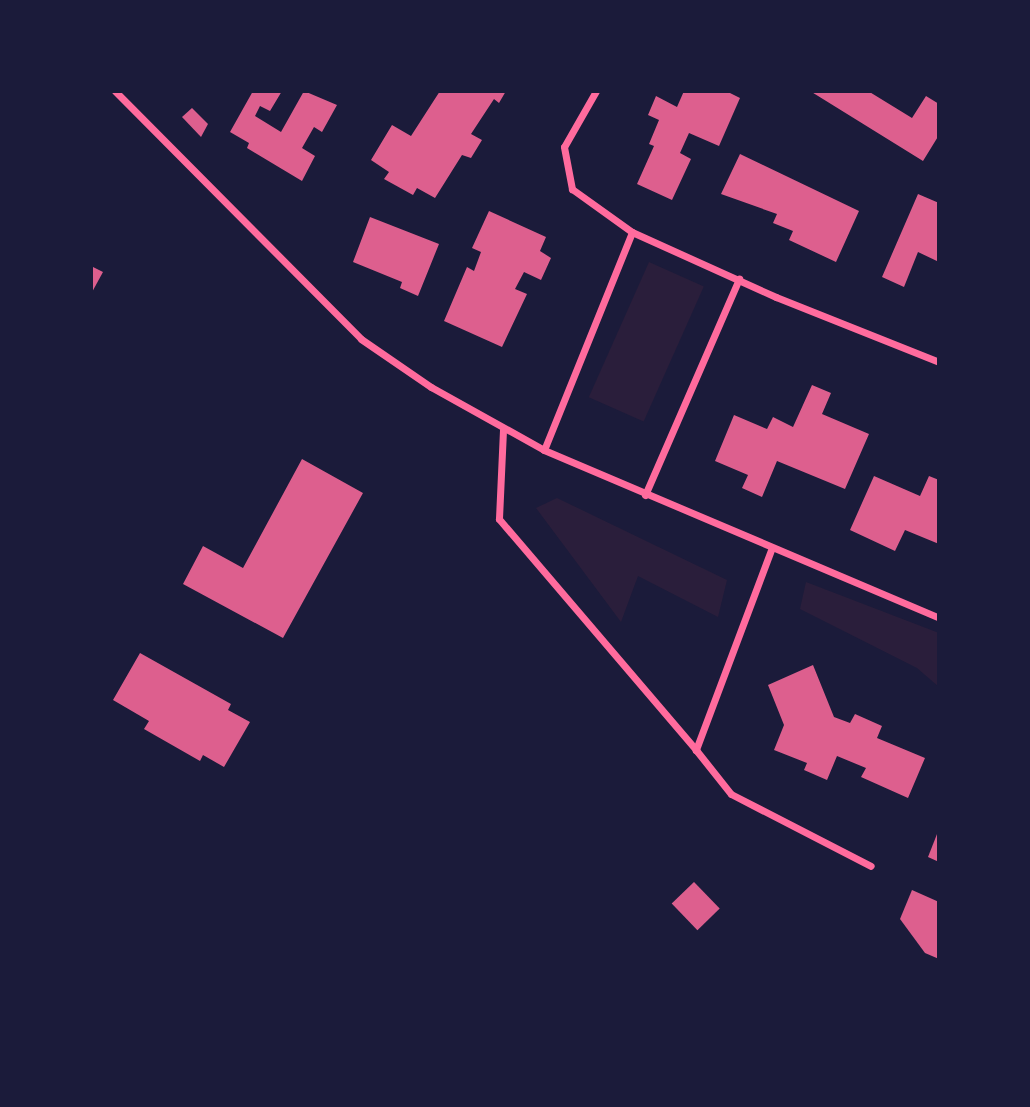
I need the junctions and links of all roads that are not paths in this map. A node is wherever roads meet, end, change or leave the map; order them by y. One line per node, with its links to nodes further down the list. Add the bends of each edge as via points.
1 (116, 91): 6 (street, via 361,339)
2 (596, 91): 3 (street, via 564,147 572,189)
3 (632, 232): 4 (street); 7 (street)
4 (739, 279): 5 (street); 8 (street)
5 (939, 362)
6 (503, 429): 7 (street); 11 (street, via 499,519)
7 (544, 450): 8 (street)
8 (645, 495): 9 (street)
9 (771, 550): 10 (street); 11 (street)
10 (939, 618)
11 (696, 750): 12 (street, via 731,794)
12 (871, 866)

